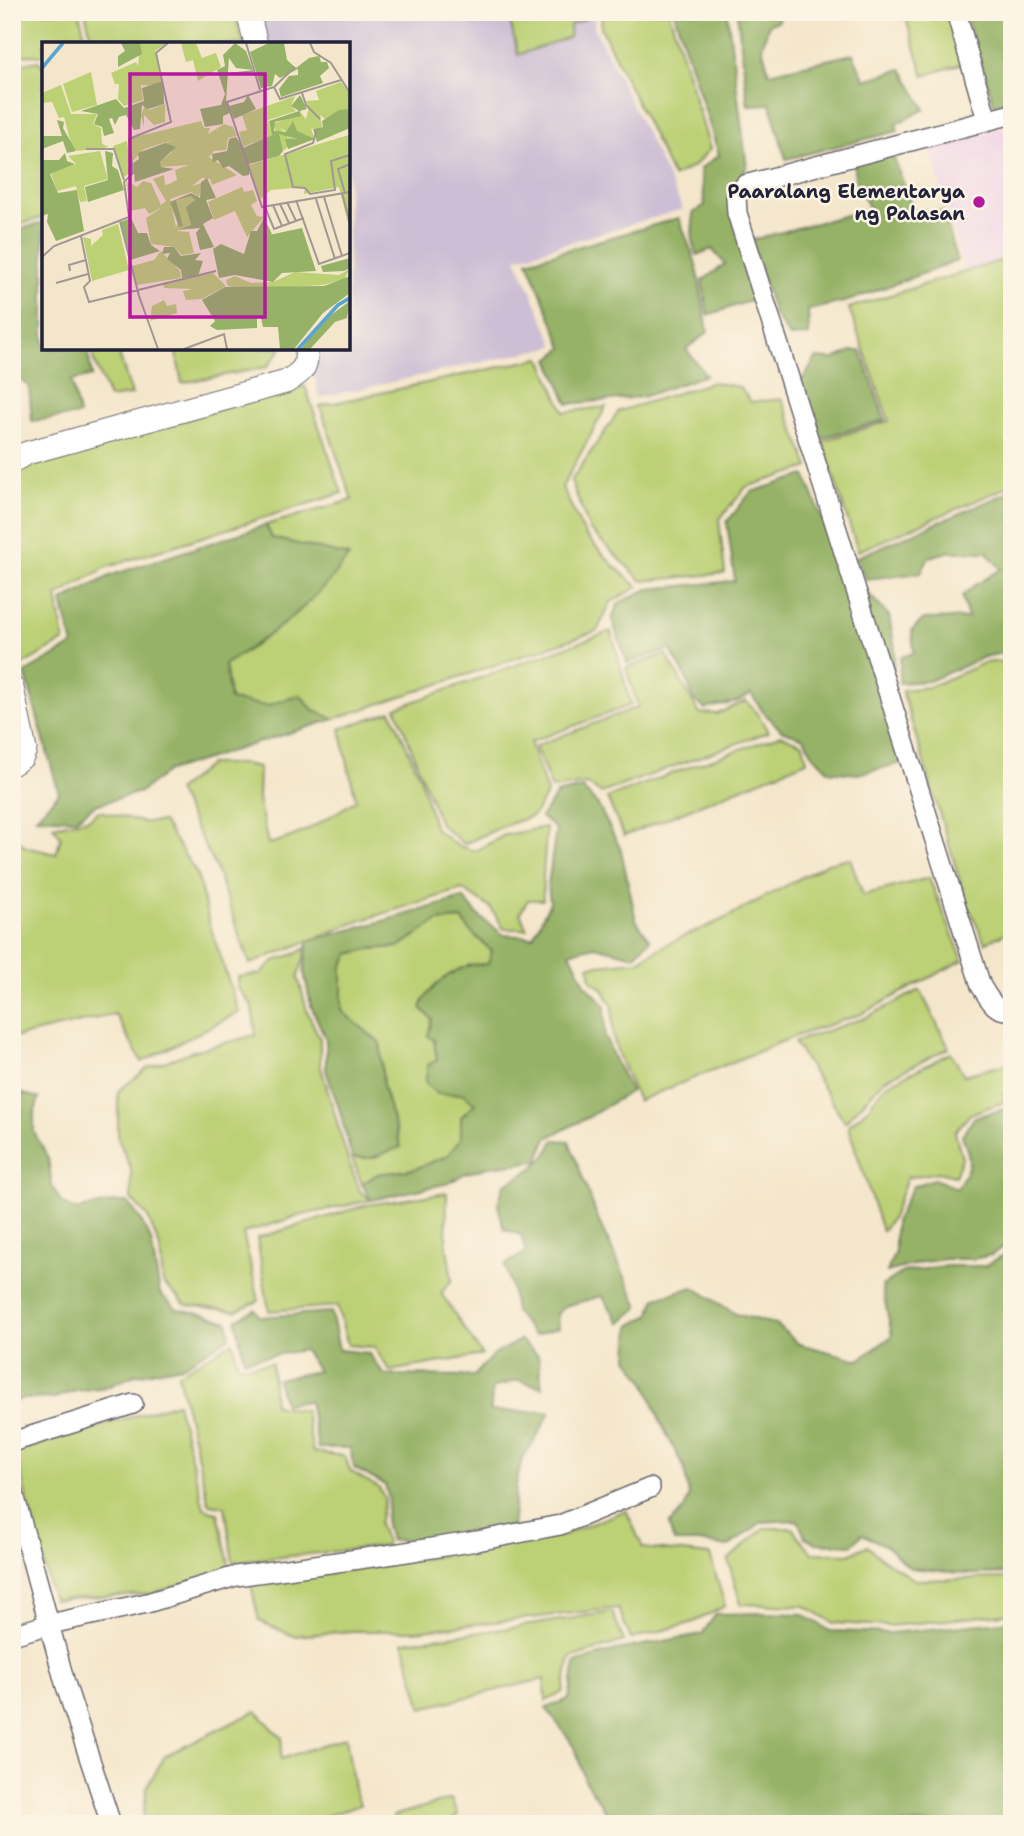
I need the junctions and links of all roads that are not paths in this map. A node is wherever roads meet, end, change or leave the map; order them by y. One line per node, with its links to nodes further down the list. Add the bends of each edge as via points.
1 (248, 12): 3 (street)
2 (956, 12): 5 (street)
3 (256, 42)
4 (1012, 114): 5 (street)
5 (987, 120): 10 (street, via 745,185 736,197 737,213 981,986 996,1009)
6 (306, 350): 7 (street, via 305,368 286,382 27,453)
7 (12, 461)
8 (12, 688): 9 (street, via 24,750)
9 (12, 764)
10 (1012, 1009)
11 (133, 1404): 12 (street)
12 (12, 1442)
13 (12, 1487): 15 (street)
14 (650, 1488): 15 (street, via 560,1525 236,1576 147,1603)
15 (50, 1624): 16 (street); 17 (street)
16 (12, 1635)
17 (110, 1824)

